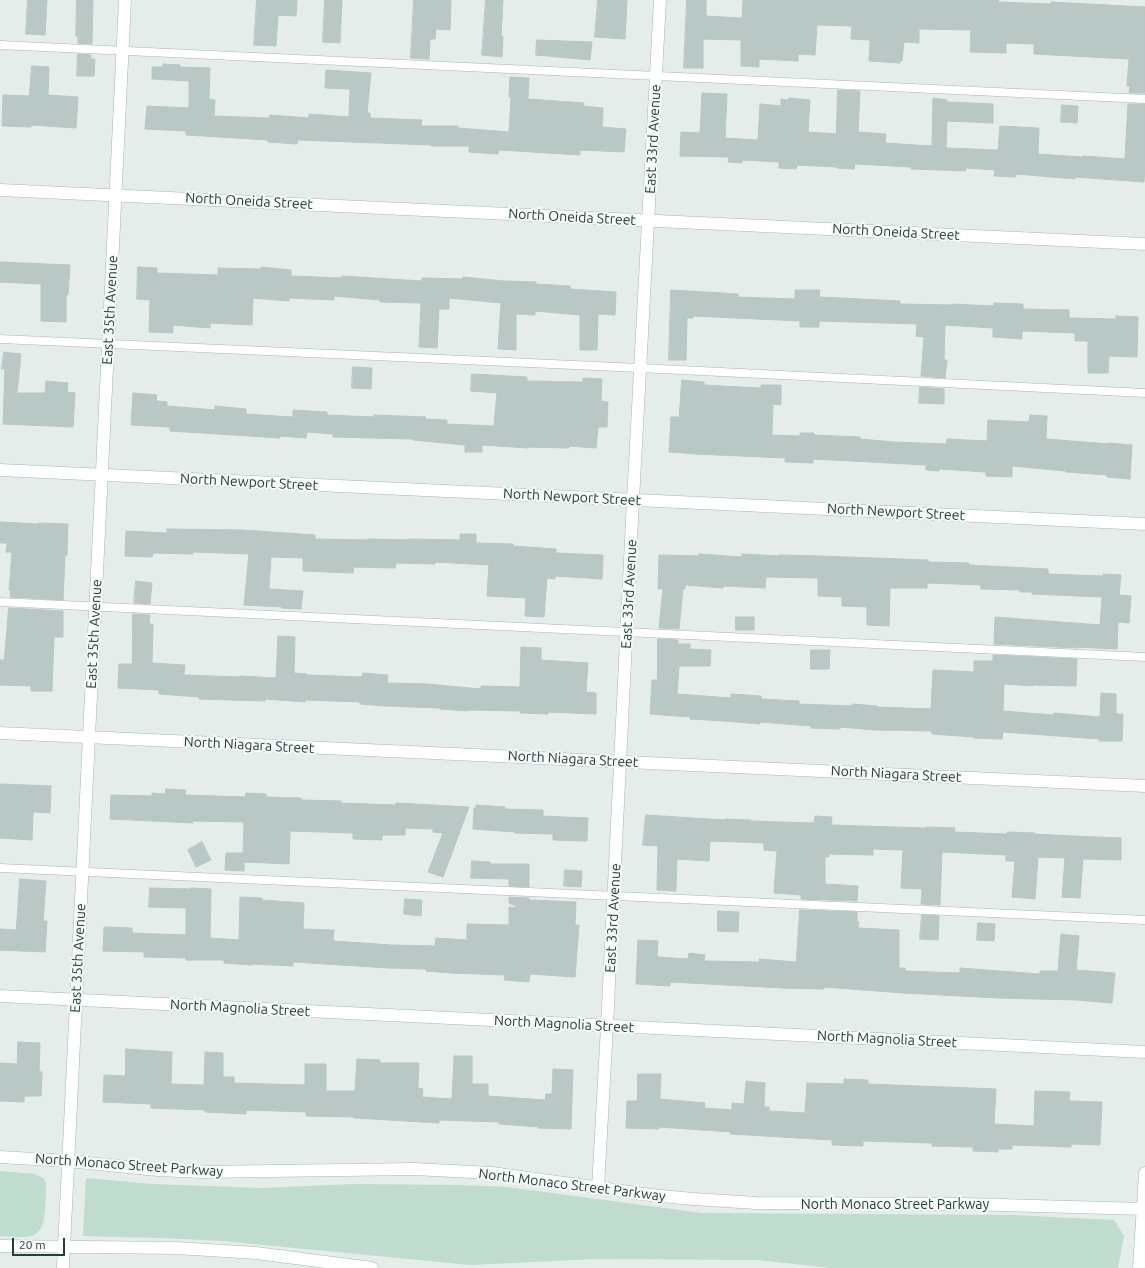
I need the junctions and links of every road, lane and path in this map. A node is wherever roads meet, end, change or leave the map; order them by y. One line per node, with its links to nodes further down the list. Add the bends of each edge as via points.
1 (126, 0): 4 (street, East 35th Avenue)
2 (660, 0): 5 (street, East 33rd Avenue)
3 (0, 45): 4 (lane)
4 (123, 51): 5 (lane); 8 (street, East 35th Avenue)
5 (656, 76): 6 (lane); 9 (street, East 33rd Avenue)
6 (1145, 99)
7 (0, 190): 8 (street, North Oneida Street)
8 (116, 195): 9 (street, North Oneida Street); 12 (street, East 35th Avenue)
9 (648, 220): 10 (street, North Oneida Street); 13 (street, East 33rd Avenue)
10 (1145, 244)
11 (0, 339): 12 (lane)
12 (108, 344): 13 (lane); 16 (street, East 35th Avenue)
13 (640, 368): 14 (lane); 17 (street, East 33rd Avenue)
14 (1145, 393)
15 (0, 470): 16 (street, North Newport Street)
16 (102, 475): 17 (street, North Newport Street); 20 (street, East 35th Avenue)
17 (633, 500): 18 (street, North Newport Street); 21 (street, East 33rd Avenue)
18 (1145, 524)
19 (0, 602): 20 (lane)
20 (96, 607): 21 (lane); 24 (street, East 35th Avenue)
21 (627, 632): 22 (lane); 25 (street, East 33rd Avenue)
22 (1145, 657)
23 (0, 733): 24 (street, North Niagara Street)
24 (89, 738): 25 (street, North Niagara Street); 28 (street, East 35th Avenue)
25 (620, 761): 26 (street, North Niagara Street); 29 (street, East 33rd Avenue)
26 (1145, 786)
27 (0, 868): 28 (lane)
28 (83, 872): 29 (lane); 32 (street, East 35th Avenue)
29 (614, 896): 30 (lane); 33 (street, East 33rd Avenue)
30 (1145, 920)
31 (0, 996): 32 (street, North Magnolia Street)
32 (76, 1000): 33 (street, North Magnolia Street); 36 (street, East 35th Avenue)
33 (607, 1026): 34 (street, North Magnolia Street); 38 (street, East 33rd Avenue)
34 (1145, 1052)
35 (0, 1157): 36 (street, North Monaco Street Parkway)
36 (68, 1161): 38 (street, North Monaco Street Parkway, via 201,1172 414,1169 492,1173); 41 (street, East 35th Avenue)
37 (1145, 1173): 39 (street)
38 (598, 1188): 39 (street, North Monaco Street Parkway, via 693,1199 756,1202)
39 (1144, 1208): 44 (street)
40 (0, 1246): 41 (street)
41 (64, 1248): 42 (street, East 35th Avenue); 43 (street, via 177,1248 256,1253)
42 (63, 1268)
43 (372, 1268)
44 (1139, 1268)

